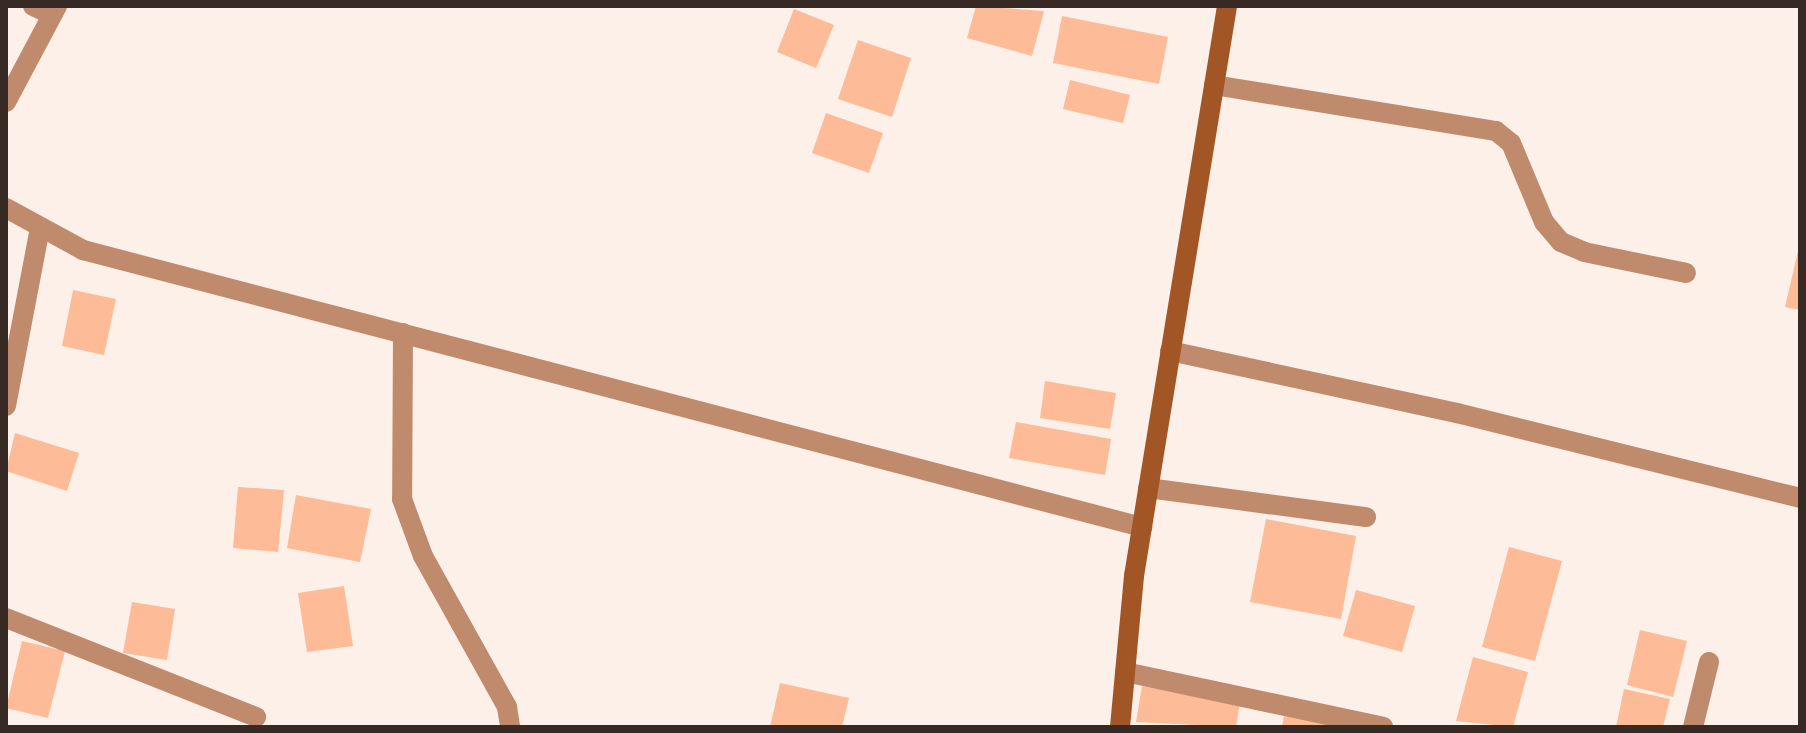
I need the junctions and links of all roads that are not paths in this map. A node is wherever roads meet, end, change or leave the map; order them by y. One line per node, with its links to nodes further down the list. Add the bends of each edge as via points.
1 (33, 6): 3 (street)
2 (1227, 6): 4 (street)
3 (55, 11): 5 (street)
4 (1214, 85): 8 (street, via 1496,131 1511,143 1544,222 1561,242 1584,252); 10 (street)
5 (6, 102)
6 (6, 208): 7 (street)
7 (40, 227): 9 (street, via 83,250); 11 (street)
8 (1686, 273)
9 (403, 333): 15 (street); 20 (street, via 402,499 423,556 507,707)
10 (1170, 351): 12 (street); 13 (street, via 1486,420)
11 (6, 406)
12 (1148, 488): 14 (street); 15 (street)
13 (1800, 498)
14 (1366, 517)
15 (1142, 527): 18 (street)
16 (6, 618): 19 (street)
17 (1709, 662): 23 (street)
18 (1125, 672): 21 (street); 22 (street)
19 (256, 717)
20 (510, 727)
21 (1120, 727)
22 (1383, 727)
23 (1693, 727)

